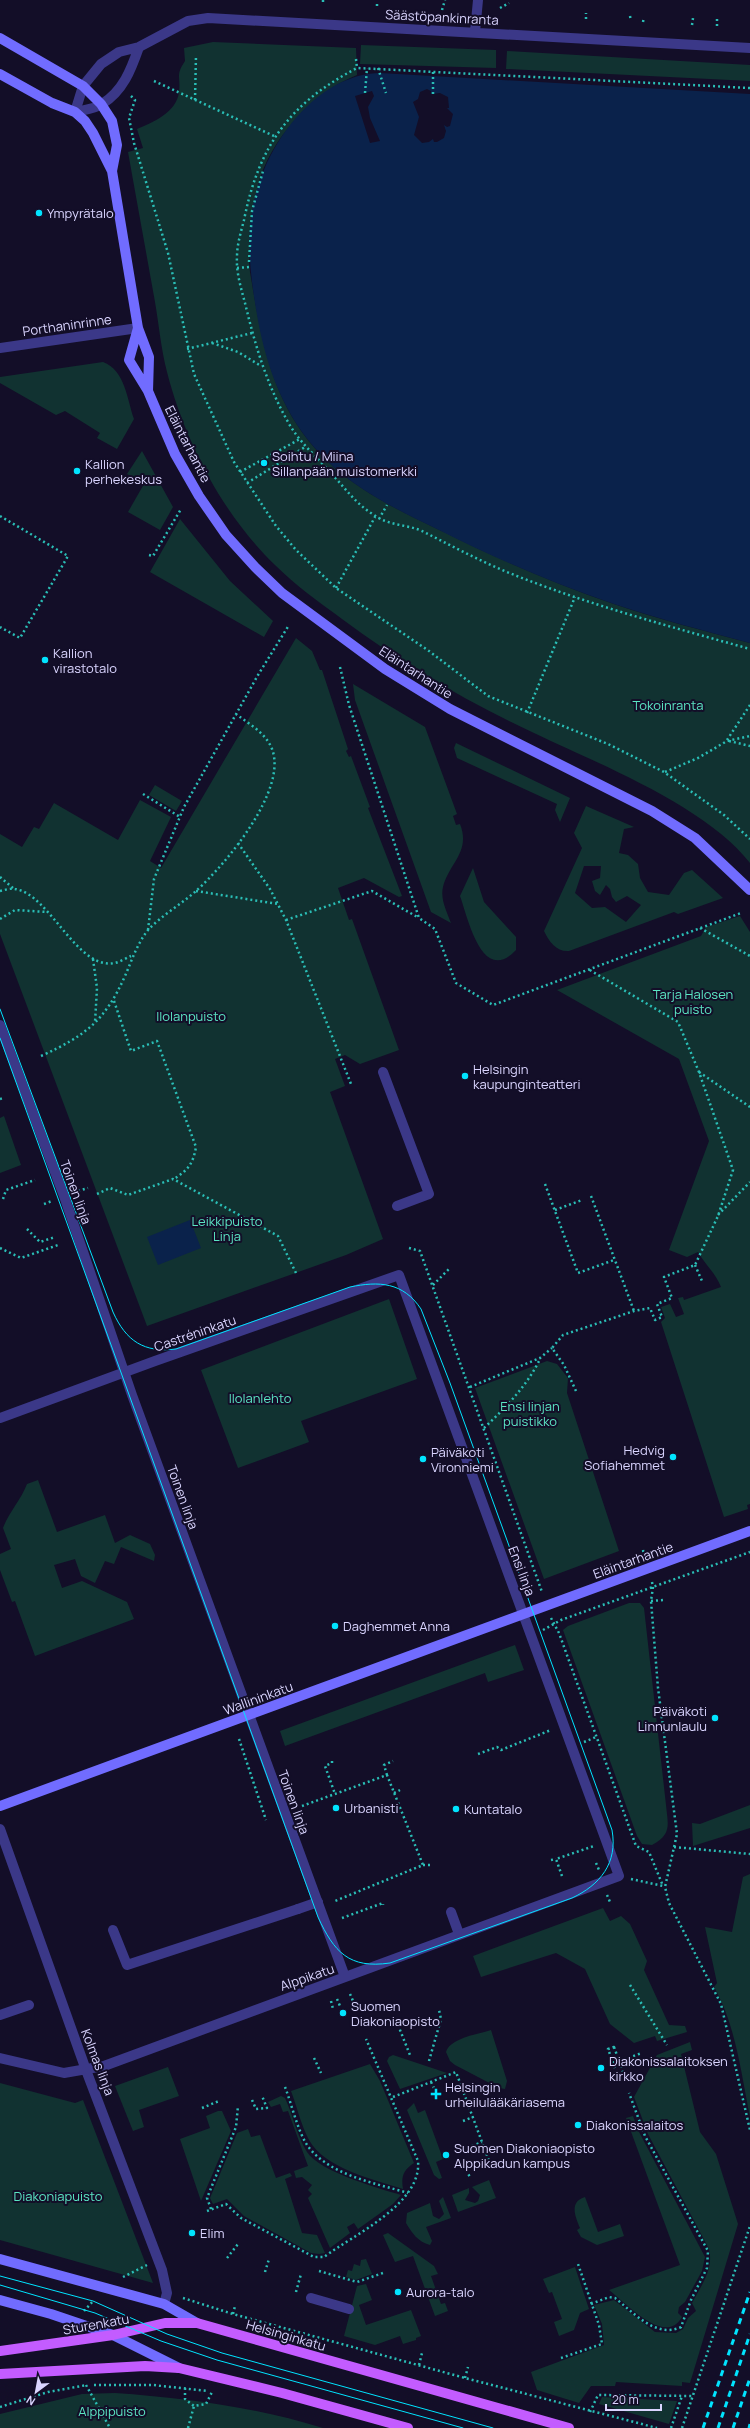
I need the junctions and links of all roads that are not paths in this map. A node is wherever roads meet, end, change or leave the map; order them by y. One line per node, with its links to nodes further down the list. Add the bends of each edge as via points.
1 (478, 0): 2 (street)
2 (475, 32): 4 (street, Säästöpankinranta, via 208,18 182,24); 5 (street, Säästöpankinranta)
3 (0, 38): 7 (main road, Eläintarhantie)
4 (139, 47): 7 (street, Säästöpankinranta, via 119,52 101,64); 8 (street, via 130,73 122,86)
5 (750, 48)
6 (0, 74): 9 (main road, Eläintarhantie, via 52,104)
7 (83, 86): 8 (main road, Eläintarhantie); 9 (street, Säästöpankinranta)
8 (102, 104): 9 (street); 10 (main road, Eläintarhantie, via 112,121 117,145)
9 (75, 112): 10 (main road, Eläintarhantie, via 93,133)
10 (112, 171): 11 (main road, Eläintarhantie)
11 (138, 328): 12 (street, Porthaninrinne); 13 (main road, Eläintarhantie, via 149,357); 13 (main road, Eläintarhantie, via 129,360)
12 (0, 348)
13 (148, 391): 14 (main road, Eläintarhantie, via 175,454 199,496 226,535 282,593 384,669 450,709 652,811 695,838)
14 (750, 890)
15 (0, 1025): 19 (street, Toinen linja, via 64,1196)
16 (383, 1072): 17 (street, via 429,1194)
17 (397, 1206)
18 (399, 1275): 19 (street, Castréninkatu); 22 (street, Ensi linja)
19 (125, 1373): 20 (street, Castréninkatu); 23 (street, Toinen linja)
20 (0, 1418)
21 (750, 1531): 22 (main road, Eläintarhantie)
22 (524, 1614): 23 (main road, Wallininkatu); 26 (street, Ensi linja)
23 (249, 1716): 24 (main road, Wallininkatu); 27 (street, Toinen linja)
24 (0, 1806)
25 (0, 1830): 35 (street, Kolmas linja)
26 (620, 1876): 30 (street, Alppikatu)
27 (318, 1902): 29 (street, via 127,1966); 31 (street, Toinen linja)
28 (451, 1912): 30 (street)
29 (113, 1930)
30 (459, 1934): 31 (street, Alppikatu)
31 (345, 1977): 35 (street, Alppikatu, via 104,2066)
32 (29, 2005): 33 (street)
33 (0, 2015)
34 (0, 2058): 35 (street, Alppikatu, via 64,2073)
35 (86, 2070): 39 (street, Kolmas linja, via 158,2259 165,2282)
36 (0, 2259): 39 (main road, Helsinginkatu)
37 (311, 2298): 40 (street)
38 (0, 2300): 42 (main road)
39 (164, 2304): 41 (main road, Helsinginkatu)
40 (350, 2309)
41 (197, 2322): 42 (main road, Sturenkatu, via 165,2323); 47 (main road, Helsinginkatu)
42 (113, 2335): 43 (main road, Sturenkatu); 44 (main road)
43 (0, 2351)
44 (179, 2368): 45 (main road, via 144,2366); 46 (main road)
45 (0, 2374)
46 (408, 2428)
47 (569, 2428)

